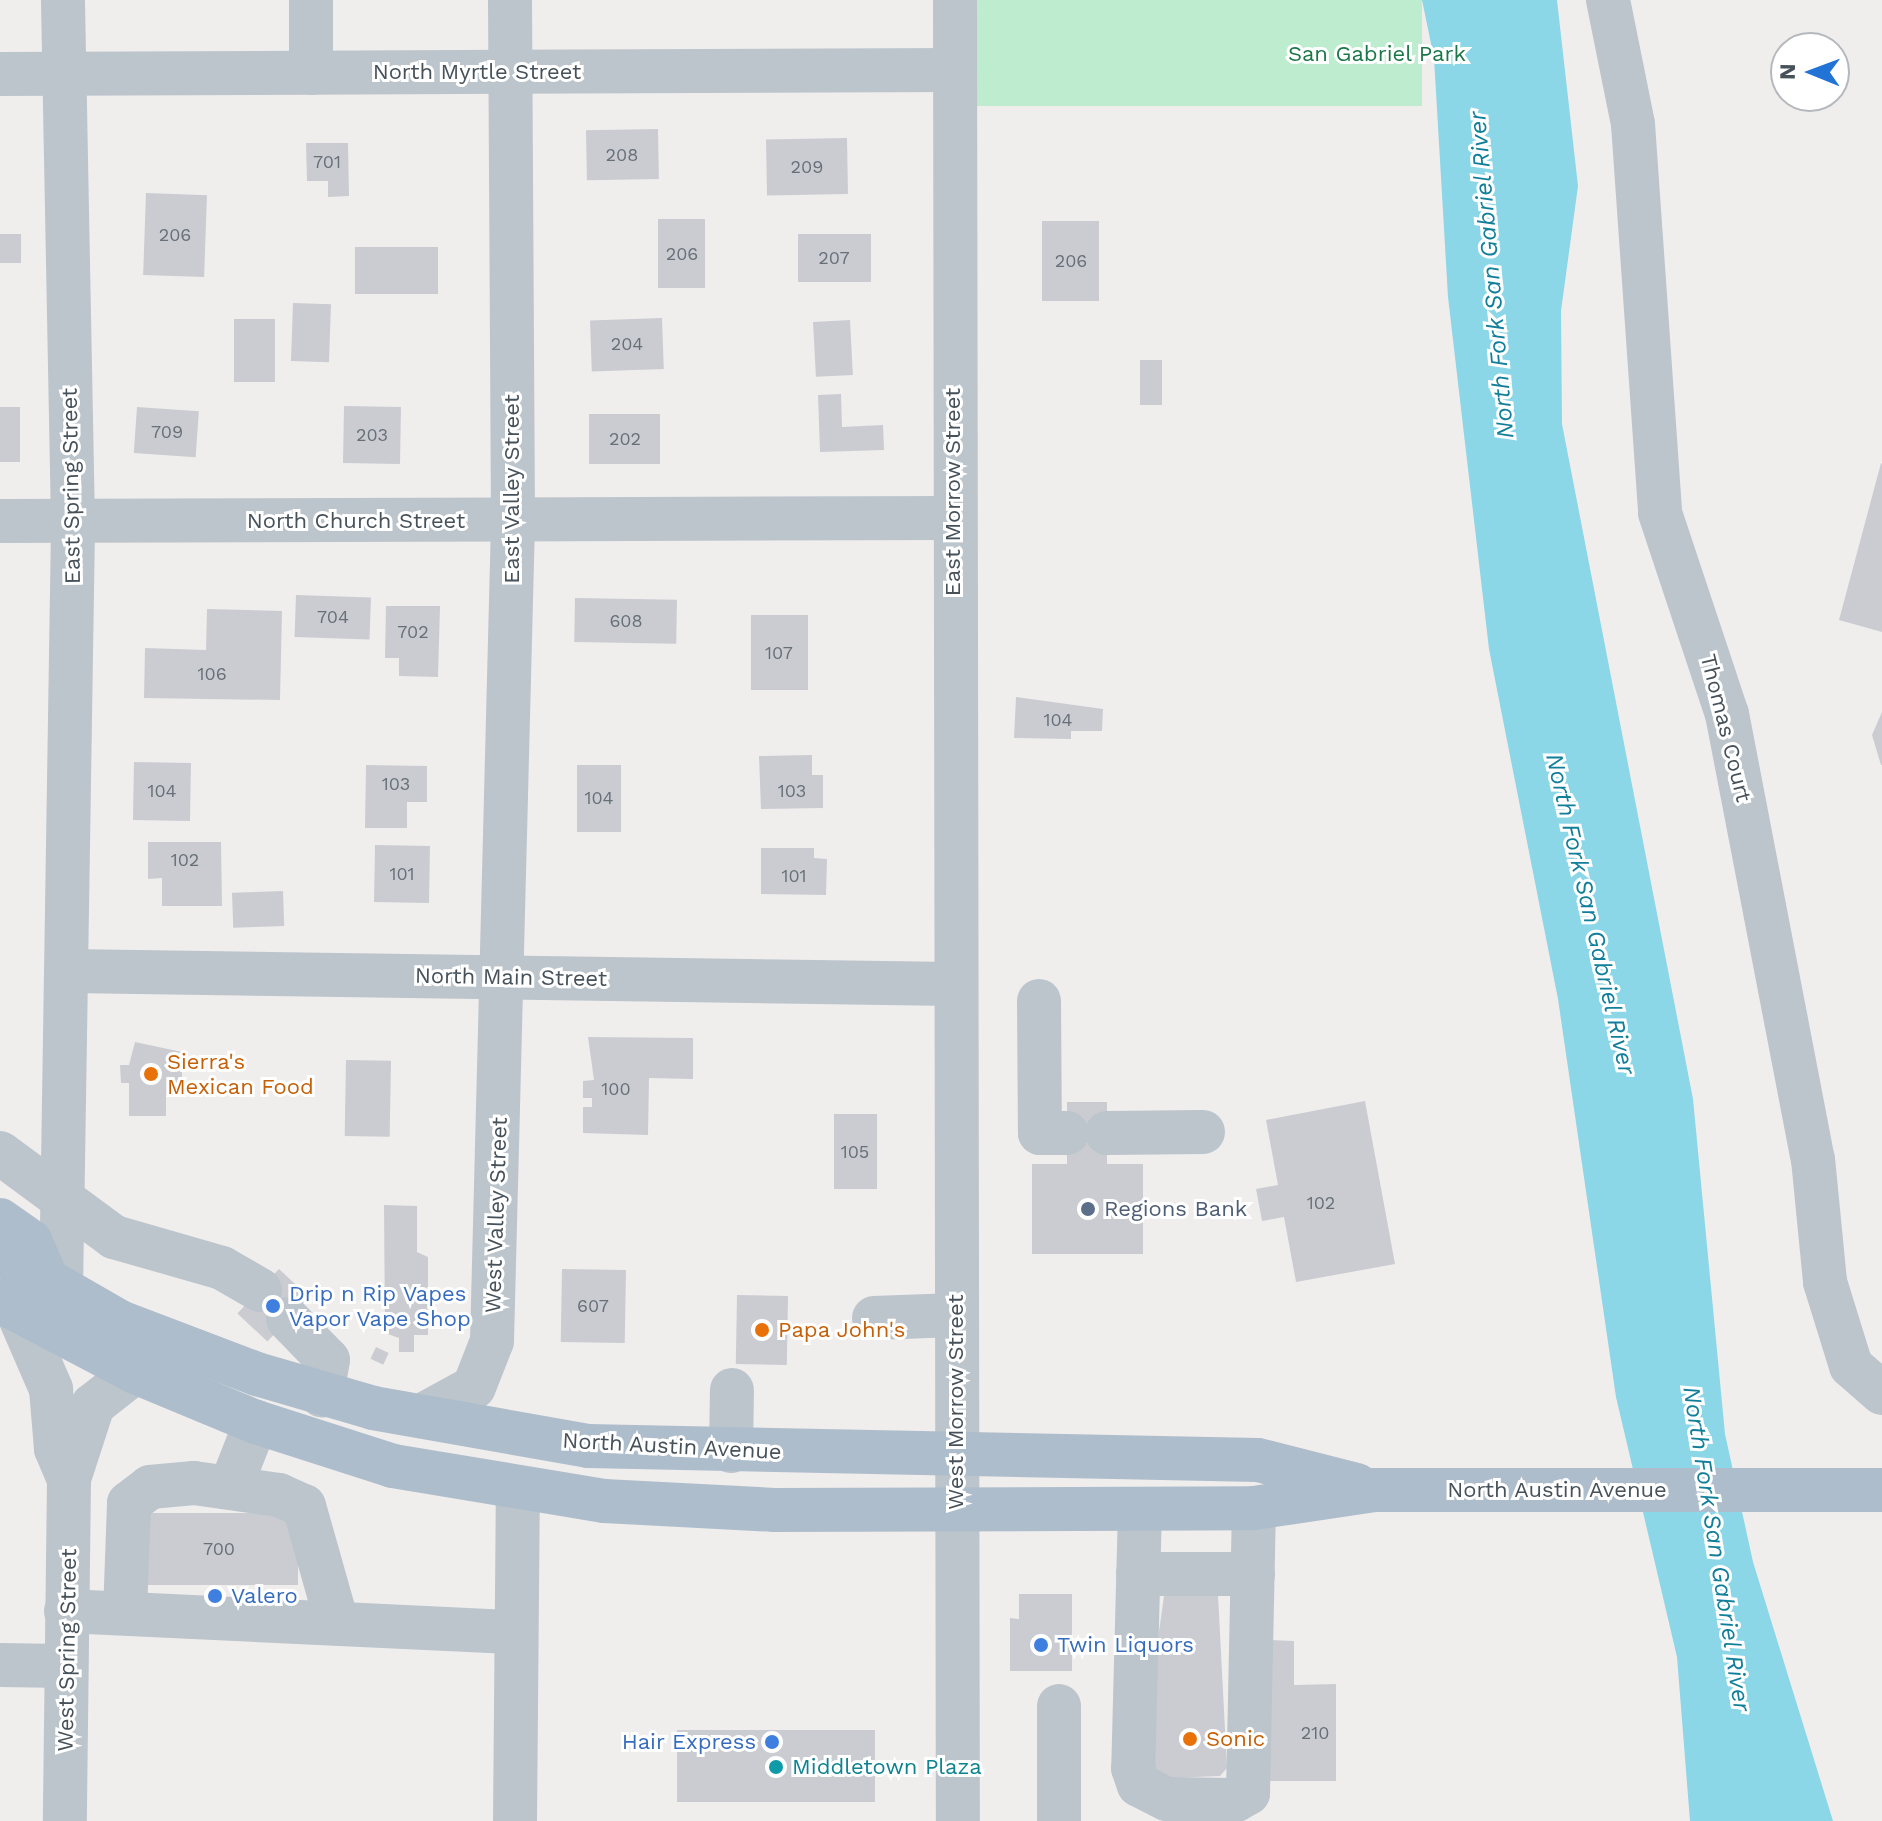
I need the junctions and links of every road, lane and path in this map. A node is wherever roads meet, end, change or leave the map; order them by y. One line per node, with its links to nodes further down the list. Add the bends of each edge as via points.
1 (63, 0): 10 (street, East Spring Street)
2 (311, 0): 8 (street)
3 (510, 0): 7 (street, East Valley Street)
4 (955, 0): 6 (street, East Morrow Street)
5 (1608, 0): 29 (street, Thomas Court, via 1635,140 1660,513 1727,714 1813,1159 1825,1282 1851,1366)
6 (955, 70): 7 (street, North Myrtle Street); 11 (street, East Morrow Street)
7 (512, 72): 8 (street, North Myrtle Street); 12 (street, East Valley Street)
8 (311, 73): 10 (street, North Myrtle Street)
9 (0, 74): 10 (street, North Myrtle Street)
10 (64, 74): 14 (street, East Spring Street)
11 (953, 518): 12 (street, North Church Street); 17 (street, East Morrow Street)
12 (513, 520): 14 (street, North Church Street); 16 (street, East Valley Street)
13 (0, 521): 14 (street, North Church Street)
14 (73, 523): 15 (street, East Spring Street)
15 (68, 971): 16 (street, North Main Street); 21 (street, West Spring Street)
16 (502, 977): 17 (street, North Main Street); 31 (street, West Valley Street, via 492,1341 474,1387)
17 (954, 984): 25 (street, West Morrow Street)
18 (1039, 1001): 19 (street, via 1040,1133)
19 (1203, 1132)
20 (0, 1153): 21 (street)
21 (64, 1205): 24 (street, West Spring Street); 30 (street, via 114,1237 222,1268 274,1304 328,1360)
22 (0, 1220): 24 (main road, via 30,1241)
23 (0, 1253): 24 (main road, North Austin Avenue)
24 (32, 1298): 27 (main road, North Austin Avenue); 30 (main road, North Austin Avenue); 35 (street, West Spring Street, via 51,1389 56,1449)
25 (956, 1315): 26 (street); 34 (street, West Morrow Street)
26 (874, 1318)
27 (135, 1372): 32 (main road, North Austin Avenue); 35 (street, West Spring Street, via 93,1405)
28 (732, 1390): 33 (street)
29 (1882, 1393)
30 (322, 1395): 31 (main road, North Austin Avenue)
31 (421, 1416): 33 (main road, North Austin Avenue, via 588,1446)
32 (256, 1422): 36 (street); 37 (main road, North Austin Avenue, via 393,1466)
33 (731, 1451): 34 (main road, North Austin Avenue)
34 (956, 1455): 38 (main road, North Austin Avenue, via 1258,1460); 42 (street, West Morrow Street)
35 (69, 1479): 45 (street, West Spring Street)
36 (231, 1486): 46 (street, via 150,1487 129,1503); 47 (street, via 304,1506)
37 (518, 1488): 42 (main road, North Austin Avenue, via 604,1501 774,1510); 48 (street)
38 (1375, 1490): 39 (main road, North Austin Avenue); 40 (main road, North Austin Avenue)
39 (1882, 1490)
40 (1254, 1508): 41 (main road, North Austin Avenue); 44 (street)
41 (1140, 1509): 42 (main road, North Austin Avenue); 43 (street)
42 (957, 1510): 55 (street, West Morrow Street)
43 (1138, 1574): 44 (street); 52 (street, via 1133,1768 1149,1792)
44 (1253, 1574): 52 (street, via 1248,1793)
45 (66, 1611): 46 (street); 50 (street, West Spring Street)
46 (125, 1613): 47 (street)
47 (337, 1623): 48 (street)
48 (513, 1632): 54 (street)
49 (0, 1665): 50 (street)
50 (66, 1666): 53 (street, West Spring Street)
51 (1059, 1706): 56 (street)
52 (1207, 1810)
53 (65, 1821)
54 (515, 1821)
55 (958, 1821)
56 (1059, 1821)

